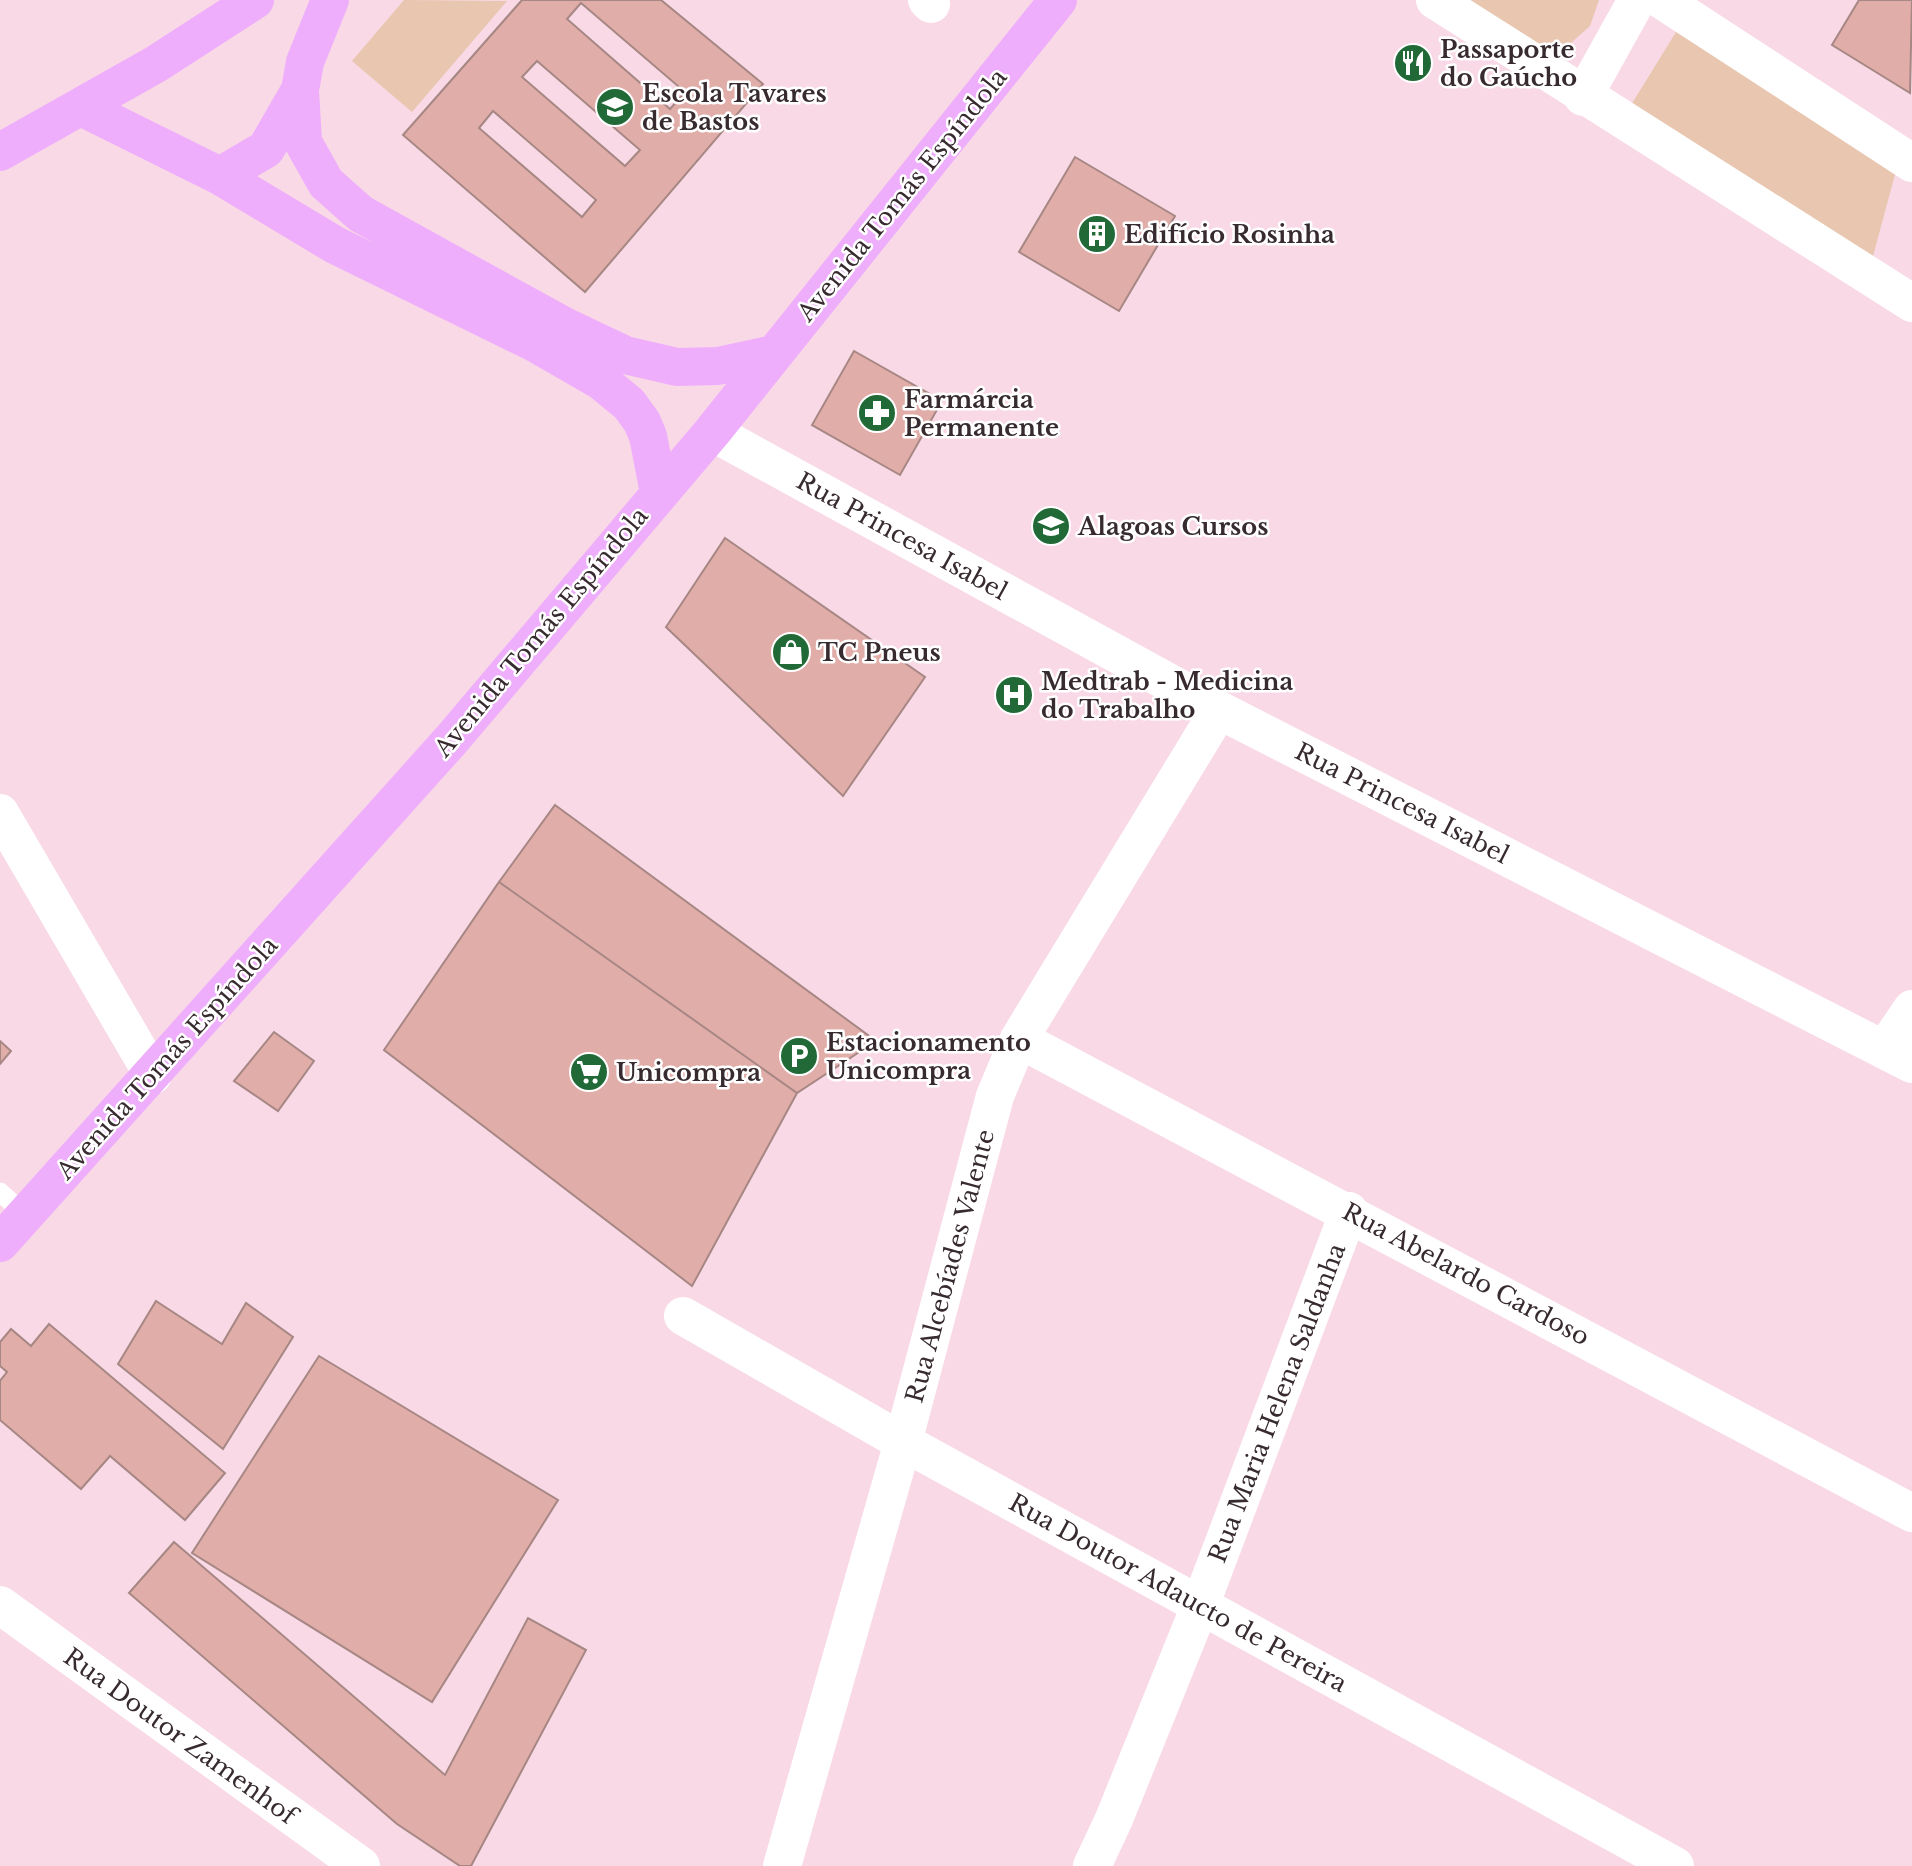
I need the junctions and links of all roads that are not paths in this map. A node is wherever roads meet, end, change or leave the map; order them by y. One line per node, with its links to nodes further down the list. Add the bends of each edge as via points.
1 (256, 0): 9 (highway)
2 (330, 0): 7 (highway, via 305,62)
3 (1058, 0): 14 (highway, Avenida Tomás Espíndola)
4 (1435, 0): 8 (street)
5 (1637, 0): 8 (street)
6 (1662, 0): 11 (street)
7 (300, 90): 12 (highway, via 266,149); 14 (highway, via 303,142 326,183 361,214 625,355 677,368 718,366)
8 (1583, 97): 13 (street)
9 (81, 107): 10 (highway); 12 (highway)
10 (0, 152)
11 (1912, 163)
12 (220, 176): 16 (highway, via 335,245 535,343 601,381 629,404 642,422)
13 (1912, 302)
14 (774, 354): 15 (highway, Avenida Tomás Espíndola)
15 (712, 432): 16 (highway, Avenida Tomás Espíndola); 17 (street, Rua Princesa Isabel)
16 (659, 493): 22 (highway, Avenida Tomás Espíndola, via 453,739)
17 (1219, 710): 20 (street, Rua Alcebíades Valente); 21 (street, Rua Princesa Isabel)
18 (0, 813): 22 (street)
19 (1912, 1009): 21 (street)
20 (1019, 1039): 24 (street, Rua Abelardo Cardoso); 27 (street, Rua Alcebíades Valente, via 995,1096)
21 (1898, 1057)
22 (153, 1075): 23 (highway, Avenida Tomás Espíndola)
23 (13, 1203): 25 (highway, Avenida Tomás Espíndola)
24 (1349, 1211): 28 (street, Rua Abelardo Cardoso); 30 (street, Rua Maria Helena Saldanha)
25 (0, 1243)
26 (683, 1316): 27 (street, Rua Doutor Adaucto de Pereira)
27 (903, 1442): 30 (street, Rua Doutor Adaucto de Pereira); 32 (street, Rua Alcebíades Valente)
28 (1912, 1513)
29 (0, 1605): 31 (street, Rua Doutor Zamenhof)
30 (1200, 1606): 33 (street, Rua Maria Helena Saldanha); 34 (street, Rua Doutor Adaucto de Pereira)
31 (361, 1866)
32 (782, 1866)
33 (1092, 1866)
34 (1675, 1866)

